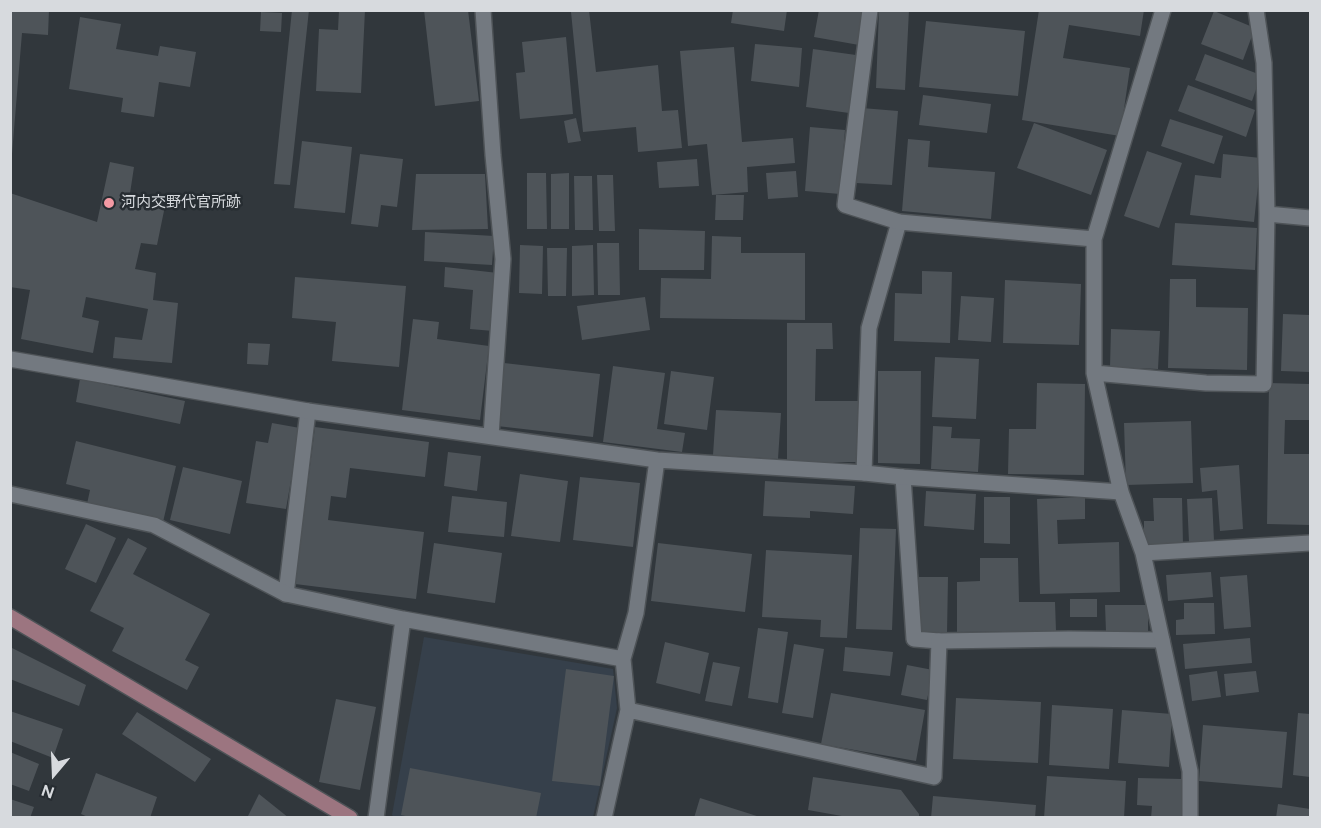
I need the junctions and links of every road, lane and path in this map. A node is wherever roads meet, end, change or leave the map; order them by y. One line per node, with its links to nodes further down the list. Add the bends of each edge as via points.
1 (483, 10): 12 (street, via 503,259)
2 (870, 10): 7 (street, via 845,205)
3 (1163, 10): 8 (street)
4 (1256, 10): 5 (street, via 1264,63)
5 (1267, 214): 6 (street); 10 (street, via 1264,384)
6 (1311, 218)
7 (899, 222): 8 (street); 14 (street, via 869,328)
8 (1094, 239): 10 (street)
9 (10, 359): 11 (street)
10 (1094, 373): 16 (street)
11 (308, 411): 12 (street); 20 (street)
12 (491, 436): 13 (street)
13 (657, 460): 14 (street); 25 (street, via 636,613)
14 (864, 473): 15 (street)
15 (903, 477): 16 (street); 24 (street, via 914,639)
16 (1121, 492): 19 (street)
17 (10, 494): 20 (street, via 154,525)
18 (1311, 543): 19 (street)
19 (1143, 553): 23 (street)
20 (286, 594): 22 (street)
21 (10, 617): 27 (street)
22 (403, 618): 25 (street); 28 (street)
23 (1162, 640): 24 (street); 30 (street, via 1190,771)
24 (939, 641): 26 (street, via 934,777)
25 (622, 659): 26 (street)
26 (628, 710): 29 (street)
27 (350, 818)
28 (376, 818)
29 (604, 818)
30 (1190, 818)

